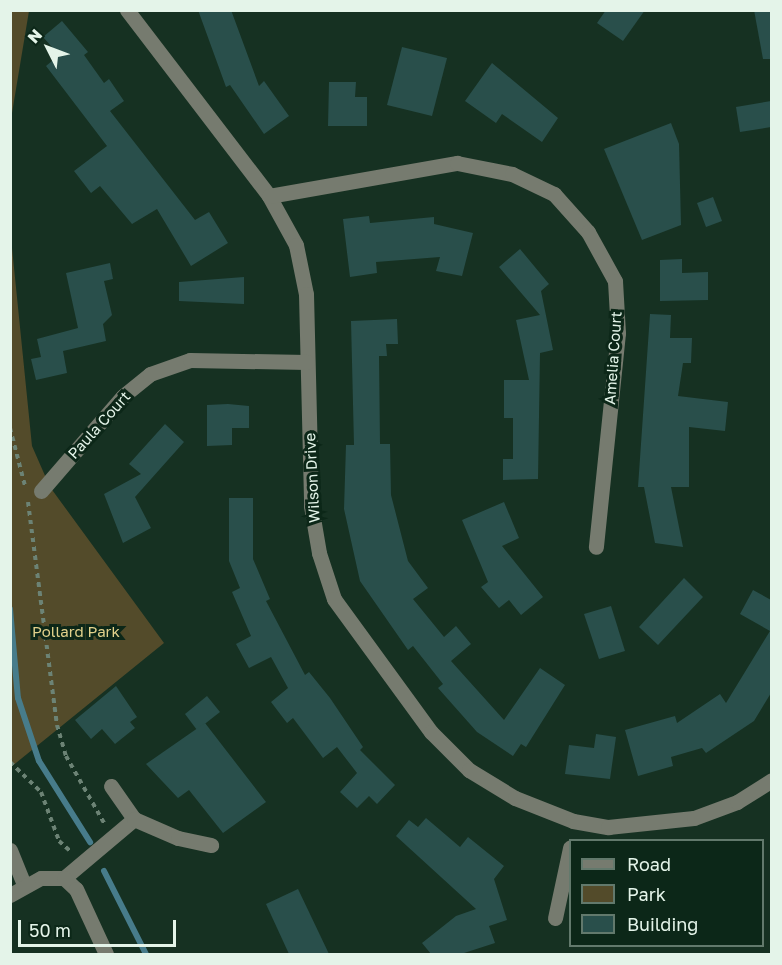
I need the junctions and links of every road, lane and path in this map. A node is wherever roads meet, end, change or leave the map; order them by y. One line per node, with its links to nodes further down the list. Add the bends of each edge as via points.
1 (127, 10): 2 (street, Wilson Drive)
2 (269, 196): 3 (street, Wilson Drive, via 296,245 306,294); 6 (street, Amelia Court, via 457,163 512,174 554,194 588,232 615,281 618,333)
3 (307, 362): 5 (street, Paula Court, via 190,360 150,374 123,396); 11 (street, Wilson Drive, via 311,506 334,599 431,732 469,770)
4 (10, 428): 13 (path, via 28,497 57,725 66,756)
5 (41, 491)
6 (596, 547)
7 (10, 762): 17 (path, via 41,792 59,841)
8 (771, 780): 11 (street, Wilson Drive, via 737,802 694,818 652,826)
9 (111, 786): 10 (street)
10 (134, 819): 13 (street); 14 (street, via 178,838)
11 (573, 821): 12 (street)
12 (571, 839)
13 (113, 842): 17 (street)
14 (211, 844)
15 (10, 850): 19 (street)
16 (569, 853): 21 (street)
17 (83, 865): 18 (street)
18 (64, 879): 19 (street); 22 (street, via 75,889)
19 (24, 884): 20 (street)
20 (10, 895)
21 (555, 918)
22 (106, 954)

